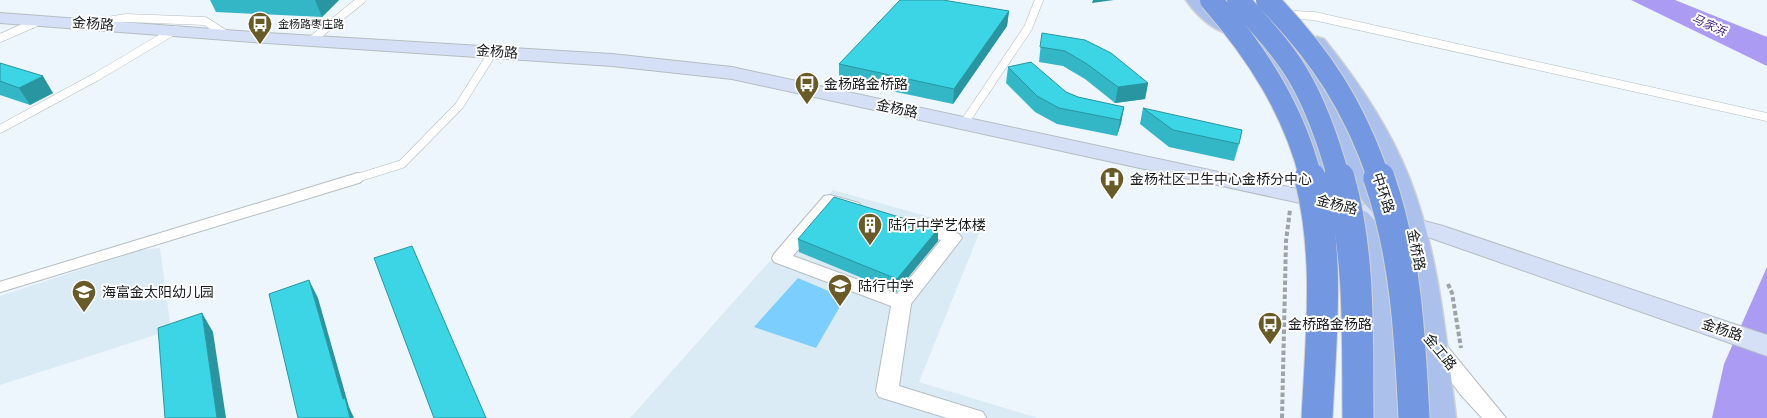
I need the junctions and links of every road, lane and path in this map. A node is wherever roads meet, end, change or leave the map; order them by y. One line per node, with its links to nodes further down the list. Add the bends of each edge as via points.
1 (361, 0): 15 (lane)
2 (1038, 0): 19 (lane, via 1028,28)
3 (1195, 0): 16 (main road, via 1216,20)
4 (1211, 0): 28 (highway, bridge, via 1260,62 1298,135 1311,179 1318,223)
5 (1267, 0): 34 (highway, 中环路, bridge, via 1330,75 1367,146 1391,214 1407,307)
6 (1279, 0): 8 (main road, 金桥路)
7 (1240, 3): 16 (highway, bridge)
8 (1295, 15): 18 (lane, via 1314,16); 24 (main road, 金桥路, via 1341,73 1378,137)
9 (0, 18): 10 (street, 金杨路)
10 (39, 20): 11 (street, 金杨路); 14 (lane)
11 (90, 24): 12 (street, 金杨路); 13 (lane, via 126,18 205,21)
12 (176, 30): 13 (street, 金杨路); 20 (lane)
13 (225, 34): 15 (street, 金杨路)
14 (0, 38)
15 (313, 39): 17 (street, 金杨路)
16 (1276, 44): 21 (main road, via 1282,77 1309,134); 24 (main road, via 1315,76 1342,128 1364,186 1383,207); 28 (highway, bridge, via 1302,101 1320,158 1328,203 1330,252); 31 (highway, bridge, via 1298,76 1327,136 1347,205 1356,297)
17 (493, 52): 19 (street, 金杨路, via 676,65 732,73); 25 (lane, via 459,106 402,164)
18 (1767, 117)
19 (964, 123): 21 (street, 金杨路)
20 (0, 129)
21 (1327, 202): 24 (street, 金杨路); 26 (main road, via 1359,219 1375,237); 31 (main road, via 1331,243)
22 (868, 212): 27 (street, via 830,200 782,258)
23 (896, 220): 27 (street, via 953,238)
24 (1411, 225): 29 (main road, 金桥路); 30 (street, 金杨路)
25 (0, 287)
26 (1382, 289): 29 (street, 金工路); 33 (main road)
27 (901, 303): 32 (street, via 888,391)
28 (1321, 334): 31 (highway, bridge)
29 (1430, 338): 35 (main road, 金桥路); 36 (street, 金工路)
30 (1767, 346)
31 (1333, 417)
32 (975, 418)
33 (1390, 418)
34 (1414, 418)
35 (1439, 418)
36 (1495, 418)

